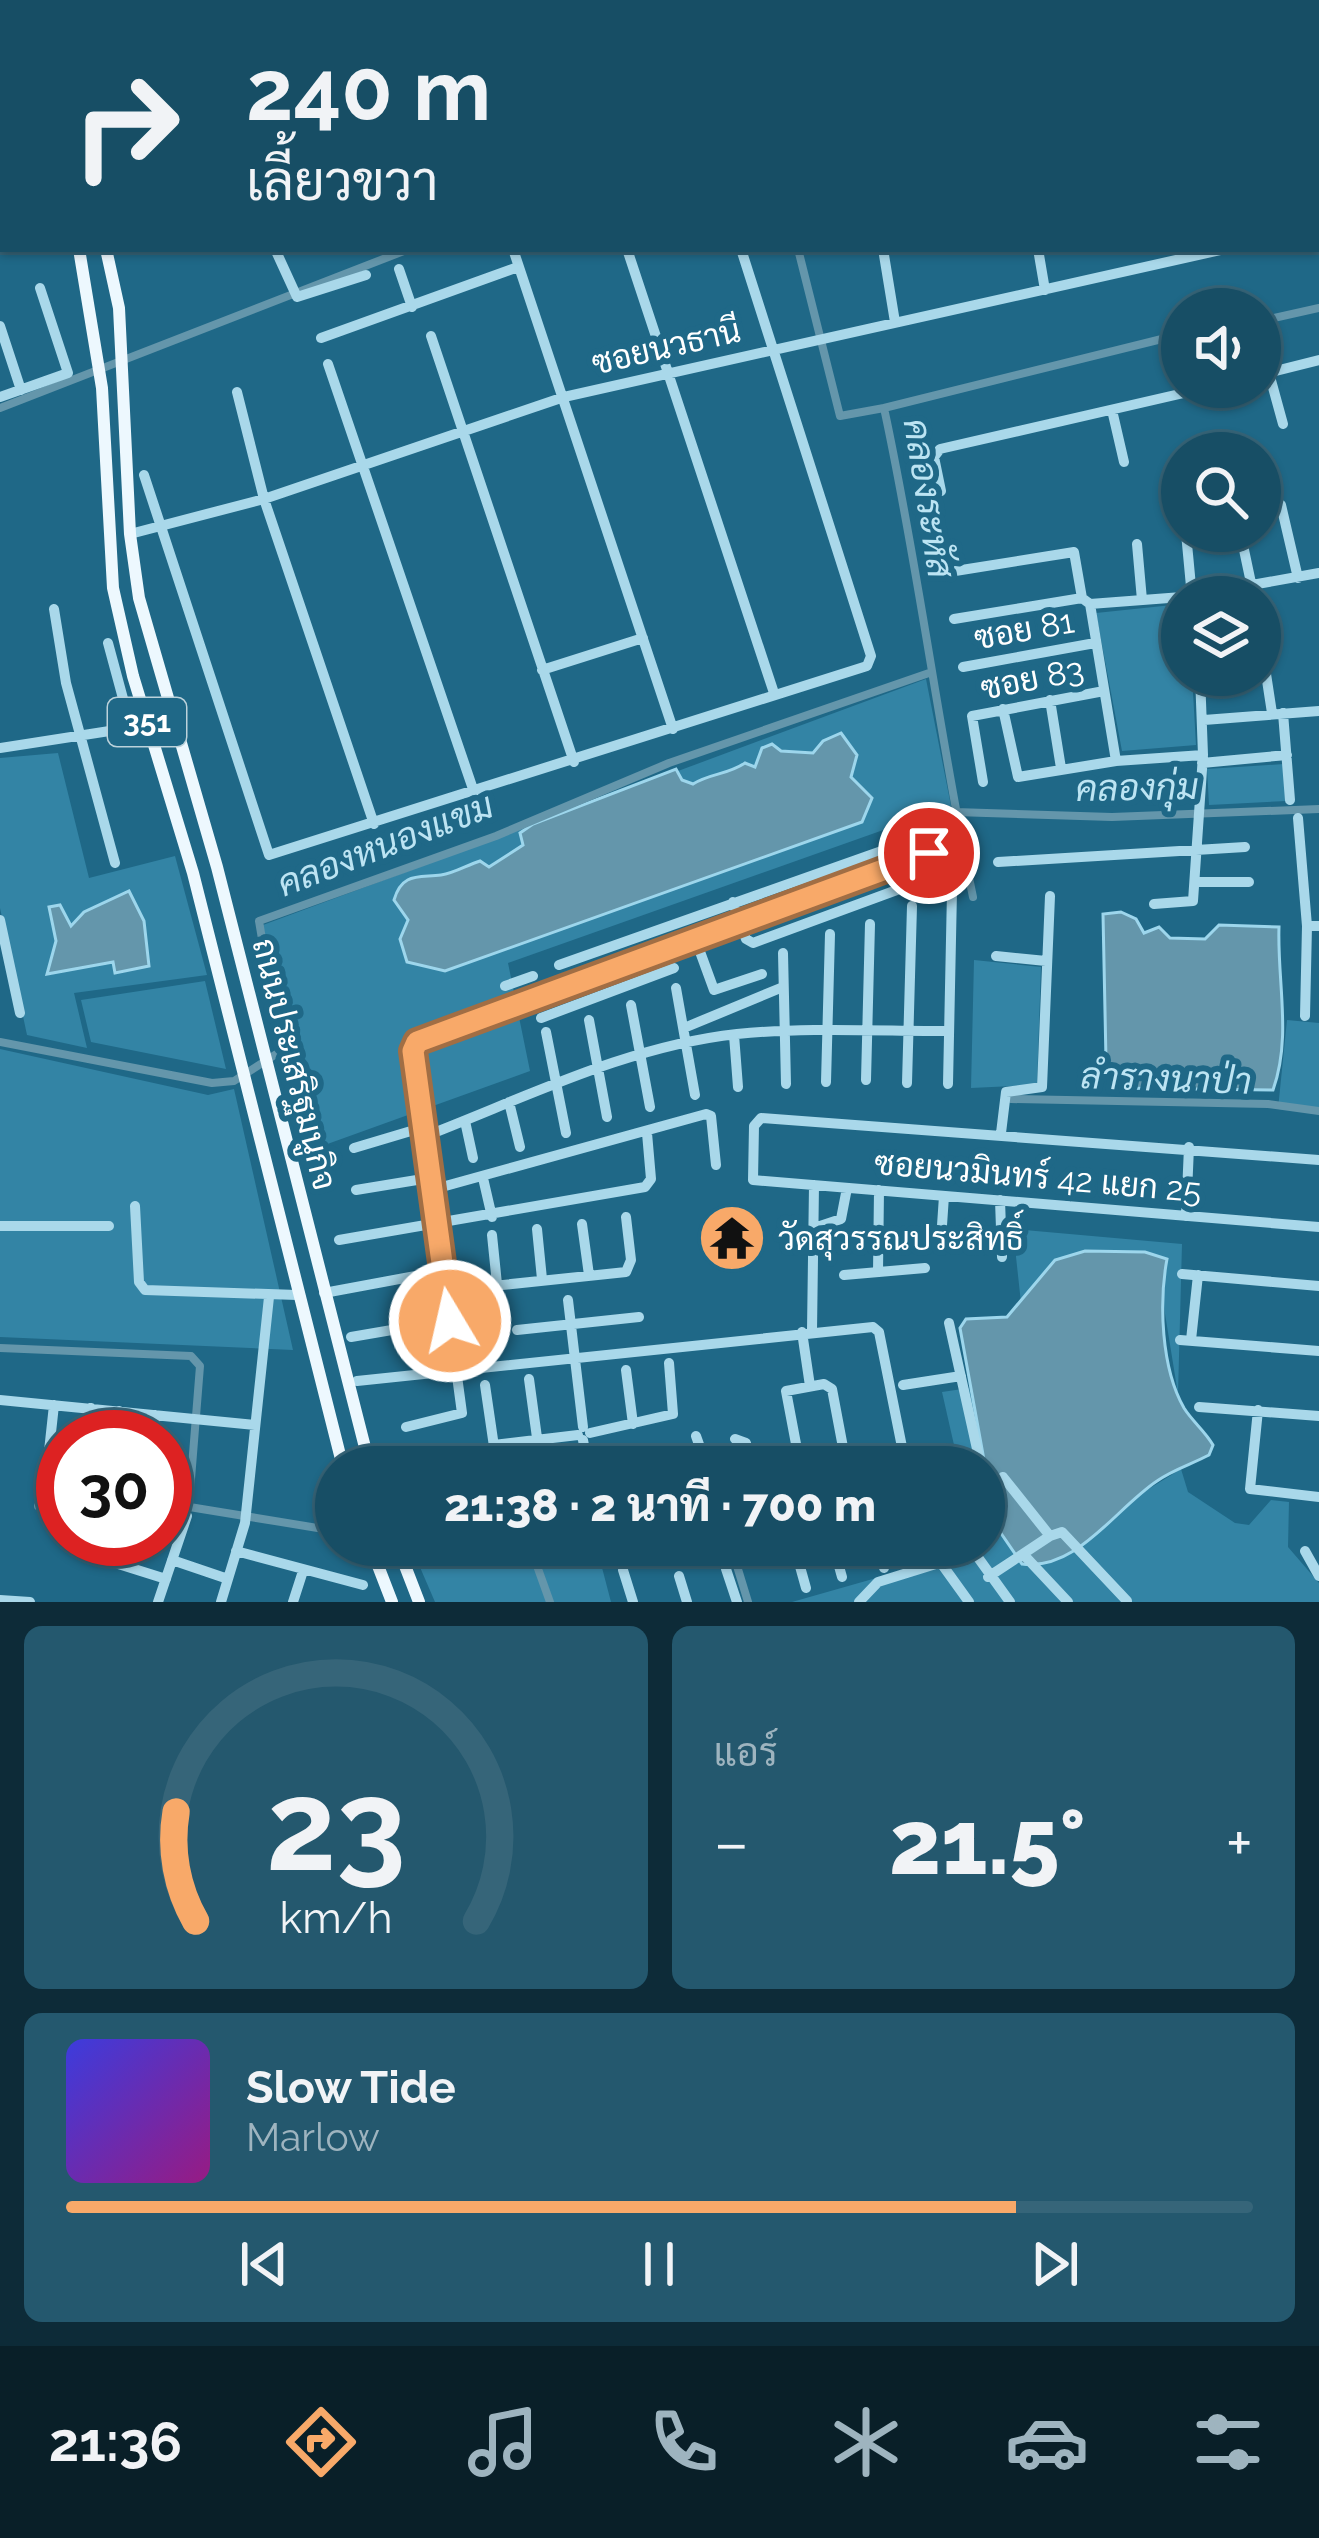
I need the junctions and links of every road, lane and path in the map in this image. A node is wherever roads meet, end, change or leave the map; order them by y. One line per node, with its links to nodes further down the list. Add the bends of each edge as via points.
1 (80, 252): 26 (main road, ถนนประเสริฐมนูกิจ / 351)
2 (107, 252): 10 (main road, ถนนประเสริฐมนูกิจ / 351)
3 (276, 252): 13 (street, via 292,293 305,298)
4 (516, 252): 11 (street)
5 (627, 252): 25 (street)
6 (743, 252): 21 (street)
7 (884, 252): 17 (street)
8 (1039, 252): 15 (street)
9 (1212, 252): 15 (street, ซอยนวธานี)
10 (110, 266): 26 (main road, via 93,261); 43 (main road, ถนนประเสริฐมนูกิจ / 351, via 124,362)
11 (518, 267): 16 (street); 30 (street)
12 (399, 269): 16 (street)
13 (367, 275)
14 (40, 288): 27 (street, via 68,373)
15 (1045, 290): 17 (street, ซอยนวธานี)
16 (412, 308): 20 (street)
17 (896, 322): 21 (street, ซอยนวธานี)
18 (0, 326): 27 (street)
19 (431, 336): 35 (street)
20 (321, 338)
21 (772, 349): 25 (street, ซอยนวธานี); 60 (street, via 871,656 867,666)
22 (1319, 360): 24 (street)
23 (328, 364): 37 (street)
24 (1281, 370)
25 (669, 371): 30 (street, ซอยนวธานี); 60 (street)
26 (102, 372): 68 (main road, ถนนประเสริฐมนูกิจ / 351, via 113,587)
27 (21, 390): 29 (street)
28 (237, 392): 40 (street)
29 (0, 397)
30 (563, 398): 35 (street, ซอยนวธานี); 54 (street)
31 (1161, 398): 33 (street)
32 (1277, 408): 34 (street)
33 (1112, 410): 36 (street); 39 (street, via 940,449 934,457)
34 (1283, 424)
35 (464, 430): 37 (street, ซอยนวธานี); 58 (street)
36 (1124, 462)
37 (362, 466): 40 (street, ซอยนวธานี); 79 (street)
38 (144, 475): 42 (street)
39 (941, 491)
40 (264, 499): 42 (street, ซอยนวธานี); 82 (street)
41 (1281, 505): 47 (street)
42 (160, 528): 43 (street, ซอยนวธานี); 82 (street, via 265,851 275,855)
43 (130, 534): 89 (main road, ถนนประเสริฐมนูกิจ / 351, via 144,616)
44 (1138, 544): 50 (street)
45 (949, 572): 51 (street, via 1071,550)
46 (1319, 573): 47 (street)
47 (1298, 578): 48 (street)
48 (1281, 583)
49 (1161, 599): 50 (street)
50 (1142, 600): 51 (street)
51 (1086, 601): 53 (street); 56 (street)
52 (54, 608): 71 (street)
53 (954, 619)
54 (643, 638): 58 (street); 70 (street)
55 (108, 643): 69 (street)
56 (1095, 644): 57 (street, ซอย 81); 59 (street)
57 (963, 667)
58 (542, 670): 76 (street)
59 (1105, 691): 63 (street, ซอย 83); 75 (street)
60 (774, 693): 70 (street)
61 (1201, 696): 67 (street)
62 (1274, 696): 66 (street)
63 (1050, 700): 64 (street, ซอย 83); 77 (street)
64 (1003, 709): 77 (street, via 1015,776); 78 (street, ซอย 83, via 971,718)
65 (1319, 711): 66 (street)
66 (1278, 713): 67 (street); 73 (street)
67 (1204, 720): 74 (street)
68 (148, 725): 69 (street); 91 (main road, ถนนประเสริฐมนูกิจ / 351)
69 (131, 728): 71 (street)
70 (673, 729): 76 (street)
71 (80, 738): 72 (street); 88 (street)
72 (0, 748)
73 (1287, 755): 74 (street); 80 (street)
74 (1203, 759): 75 (street); 85 (street)
75 (1116, 761): 77 (street)
76 (574, 762): 79 (street)
77 (1060, 768)
78 (983, 782)
79 (473, 792): 82 (street)
80 (1290, 800)
81 (1298, 818): 103 (street)
82 (374, 824)
83 (910, 841): 96 (street)
84 (1245, 847): 85 (street)
85 (1196, 849): 87 (street); 92 (street)
86 (929, 853): 100 (street)
87 (998, 862)
88 (115, 863)
89 (218, 867): 91 (main road); 192 (main road, ถนนประเสริฐมนูกิจ / 351)
90 (943, 873): 100 (street, via 753,943)
91 (194, 876): 193 (main road, ถนนประเสริฐมนูกิจ / 351)
92 (1195, 882): 93 (street); 97 (street, via 1192,903)
93 (1249, 882)
94 (952, 892): 129 (street)
95 (1050, 896): 110 (street)
96 (734, 902): 99 (street); 100 (street)
97 (1154, 904)
98 (912, 905): 128 (street)
99 (675, 923): 106 (street); 109 (street)
100 (740, 923): 105 (street)
101 (0, 924): 121 (street)
102 (870, 924): 127 (street)
103 (1313, 926): 122 (street)
104 (830, 934): 126 (street)
105 (695, 938): 106 (street); 114 (street, via 714,990)
106 (681, 943): 113 (street)
107 (783, 952): 116 (street)
108 (996, 956): 110 (street)
109 (580, 958): 111 (street); 113 (street)
110 (1046, 961): 151 (street, via 1042,1087 1006,1092)
111 (560, 965)
112 (674, 968): 118 (street)
113 (592, 974): 118 (street); 119 (street)
114 (762, 974)
115 (505, 986): 119 (street, via 528,978)
116 (783, 987): 125 (street); 131 (street)
117 (676, 988): 125 (street)
118 (605, 994): 123 (street)
119 (527, 998): 149 (street, via 414,1046)
120 (631, 1005): 134 (street)
121 (20, 1013)
122 (1305, 1016)
123 (541, 1018)
124 (589, 1020): 135 (street)
125 (684, 1028): 133 (street)
126 (828, 1030): 127 (street); 131 (street); 137 (street)
127 (868, 1030): 128 (street); 136 (street)
128 (908, 1031): 129 (street); 138 (street)
129 (949, 1031): 141 (street)
130 (546, 1032): 139 (street)
131 (784, 1032): 132 (street); 140 (street)
132 (734, 1035): 133 (street); 142 (street)
133 (686, 1044): 134 (street); 143 (street)
134 (641, 1057): 135 (street); 145 (street)
135 (599, 1066): 139 (street); 146 (street)
136 (866, 1080)
137 (826, 1082)
138 (907, 1083)
139 (554, 1084): 144 (street); 150 (street)
140 (786, 1084)
141 (948, 1084)
142 (738, 1087)
143 (695, 1095)
144 (509, 1102): 147 (street); 152 (street)
145 (650, 1107)
146 (607, 1117)
147 (465, 1121): 149 (street); 155 (street)
148 (647, 1132): 157 (street, via 710,1114); 158 (street); 168 (street, via 649,1185)
149 (422, 1133): 153 (street); 159 (street)
150 (566, 1133)
151 (1001, 1133): 154 (street); 160 (street, ซอยนวมินทร์ 42 แยก 25, via 761,1118 753,1180)
152 (520, 1147)
153 (354, 1148)
154 (1189, 1148): 156 (street); 167 (street)
155 (473, 1158)
156 (1319, 1160)
157 (716, 1165)
158 (483, 1178): 159 (street); 168 (street)
159 (430, 1184): 162 (street); 173 (street)
160 (814, 1185): 161 (street, ซอยนวมินทร์ 42 แยก 25); 175 (street)
161 (847, 1188): 163 (street, ซอยนวมินทร์ 42 แยก 25); 175 (street, via 842,1219)
162 (356, 1190)
163 (879, 1190): 164 (street, ซอยนวมินทร์ 42 แยก 25); 183 (street)
164 (944, 1196): 165 (street, ซอยนวมินทร์ 42 แยก 25); 179 (street)
165 (1000, 1200): 167 (street, ซอยนวมินทร์ 42 แยก 25); 180 (street)
166 (135, 1206): 194 (street, via 145,1290)
167 (1186, 1216): 174 (street, ซอยนวมินทร์ 42 แยก 25)
168 (492, 1217): 173 (street)
169 (626, 1217): 185 (street, via 629,1269)
170 (582, 1224): 185 (street)
171 (0, 1226): 172 (street)
172 (109, 1226)
173 (436, 1227): 178 (street); 182 (street)
174 (1319, 1227)
175 (814, 1228): 201 (street)
176 (537, 1229): 188 (street)
177 (492, 1235): 189 (street)
178 (339, 1240)
179 (940, 1240)
180 (1002, 1257)
181 (925, 1268): 183 (street)
182 (442, 1271): 191 (street); 192 (street)
183 (878, 1272): 186 (street)
184 (1182, 1274): 187 (street)
185 (589, 1275): 188 (street)
186 (844, 1275)
187 (1198, 1275): 190 (street); 203 (street, via 1186,1340)
188 (542, 1279): 189 (street)
189 (497, 1284): 191 (street)
190 (1319, 1286)
191 (446, 1292): 197 (street)
192 (324, 1293): 232 (main road, ถนนประเสริฐมนูกิจ / 351)
193 (297, 1295): 194 (street); 231 (main road, ถนนประเสริฐมนูกิจ / 351)
194 (269, 1297): 224 (street)
195 (568, 1300): 199 (street)
196 (639, 1317): 199 (street)
197 (450, 1321): 202 (street); 206 (street)
198 (949, 1323): 208 (street)
199 (571, 1325): 200 (street); 204 (street)
200 (518, 1330)
201 (807, 1331): 204 (street); 213 (street); 239 (street, via 876,1329)
202 (351, 1337)
203 (1319, 1351)
204 (575, 1358): 206 (street); 226 (street)
205 (669, 1363): 223 (street, via 673,1414)
206 (456, 1370): 210 (street); 225 (street, via 460,1417)
207 (626, 1370): 223 (street)
208 (961, 1376): 212 (street); 240 (street)
209 (530, 1379): 229 (street)
210 (357, 1381)
211 (485, 1384): 230 (street)
212 (903, 1385)
213 (810, 1386): 237 (street, via 786,1391); 238 (street, via 832,1389)
214 (0, 1400): 215 (street)
215 (54, 1405): 217 (street); 218 (street)
216 (1199, 1407): 220 (street)
217 (91, 1408): 219 (street)
218 (53, 1410)
219 (109, 1410)
220 (1258, 1411): 221 (street); 242 (street, via 1250,1489)
221 (1319, 1416)
222 (192, 1419): 224 (street)
223 (633, 1424): 226 (street)
224 (255, 1425): 245 (street)
225 (406, 1427)
226 (583, 1434): 229 (street); 234 (street)
227 (697, 1436): 235 (street)
228 (734, 1439): 236 (street)
229 (537, 1440): 230 (street); 233 (street)
230 (494, 1444)
231 (337, 1446)
232 (364, 1446)
233 (538, 1446)
234 (584, 1446)
235 (700, 1446)
236 (746, 1446)
237 (793, 1446)
238 (843, 1446)
239 (901, 1446)
240 (976, 1446)
241 (1005, 1480): 243 (street)
242 (1319, 1496)
243 (1050, 1536): 246 (street); 269 (street, via 1063,1532)
244 (1305, 1551): 262 (street)
245 (236, 1552): 259 (street); 265 (street)
246 (1023, 1554): 263 (street); 282 (street)
247 (125, 1566): 264 (street)
248 (170, 1566): 264 (street)
249 (190, 1566): 265 (street)
250 (378, 1566): 274 (main road)
251 (405, 1566): 275 (main road)
252 (800, 1566): 267 (street)
253 (839, 1566): 261 (street)
254 (929, 1566): 279 (street, via 878,1582)
255 (941, 1566): 280 (street)
256 (980, 1566): 263 (street)
257 (725, 1569): 278 (street)
258 (623, 1570): 276 (street)
259 (303, 1571): 266 (street); 273 (street)
260 (679, 1576): 277 (street)
261 (842, 1576)
262 (1319, 1576)
263 (988, 1577): 281 (street)
264 (166, 1579): 271 (street)
265 (228, 1579): 272 (street)
266 (363, 1586)
267 (806, 1588)
268 (0, 1600): 270 (street)
269 (1127, 1600)
270 (30, 1602)
271 (158, 1602)
272 (221, 1602)
273 (293, 1602)
274 (392, 1602)
275 (418, 1602)
276 (633, 1602)
277 (687, 1602)
278 (737, 1602)
279 (860, 1602)
280 (969, 1602)
281 (1010, 1602)
282 (1068, 1602)

